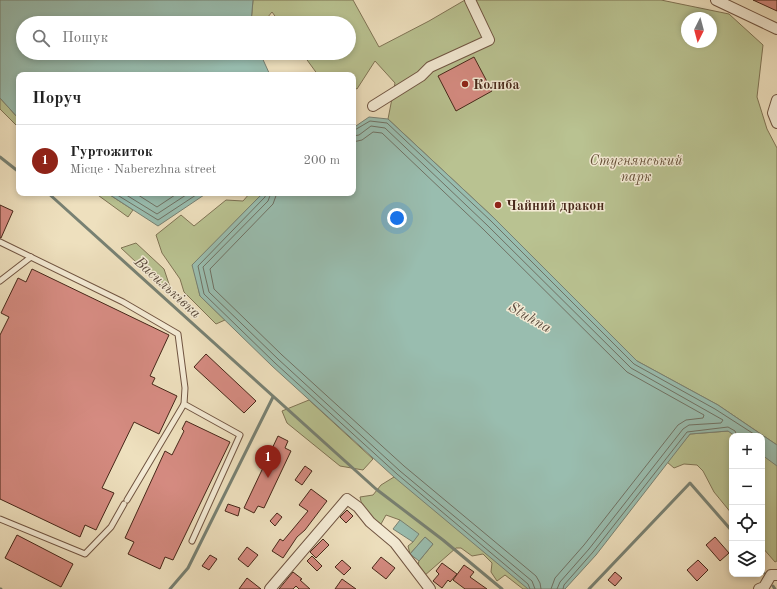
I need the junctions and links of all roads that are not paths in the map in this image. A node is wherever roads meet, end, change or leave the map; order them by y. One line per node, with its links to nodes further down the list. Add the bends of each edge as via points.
1 (470, 0): 5 (street, via 489,40 430,67 421,76)
2 (716, 0): 3 (street)
3 (777, 29)
4 (777, 100): 6 (street, via 773,113)
5 (374, 106)
6 (777, 123)
7 (0, 242): 8 (lane)
8 (31, 257): 9 (lane); 10 (lane, via 123,302 178,334 185,388)
9 (0, 281)
10 (184, 404): 11 (lane, via 111,527 85,554); 12 (lane, via 240,435)
11 (0, 519)
12 (192, 541)
13 (777, 575): 15 (street, via 771,575)
14 (427, 587): 16 (street, via 395,543 347,499)
15 (763, 588)
16 (270, 589)

